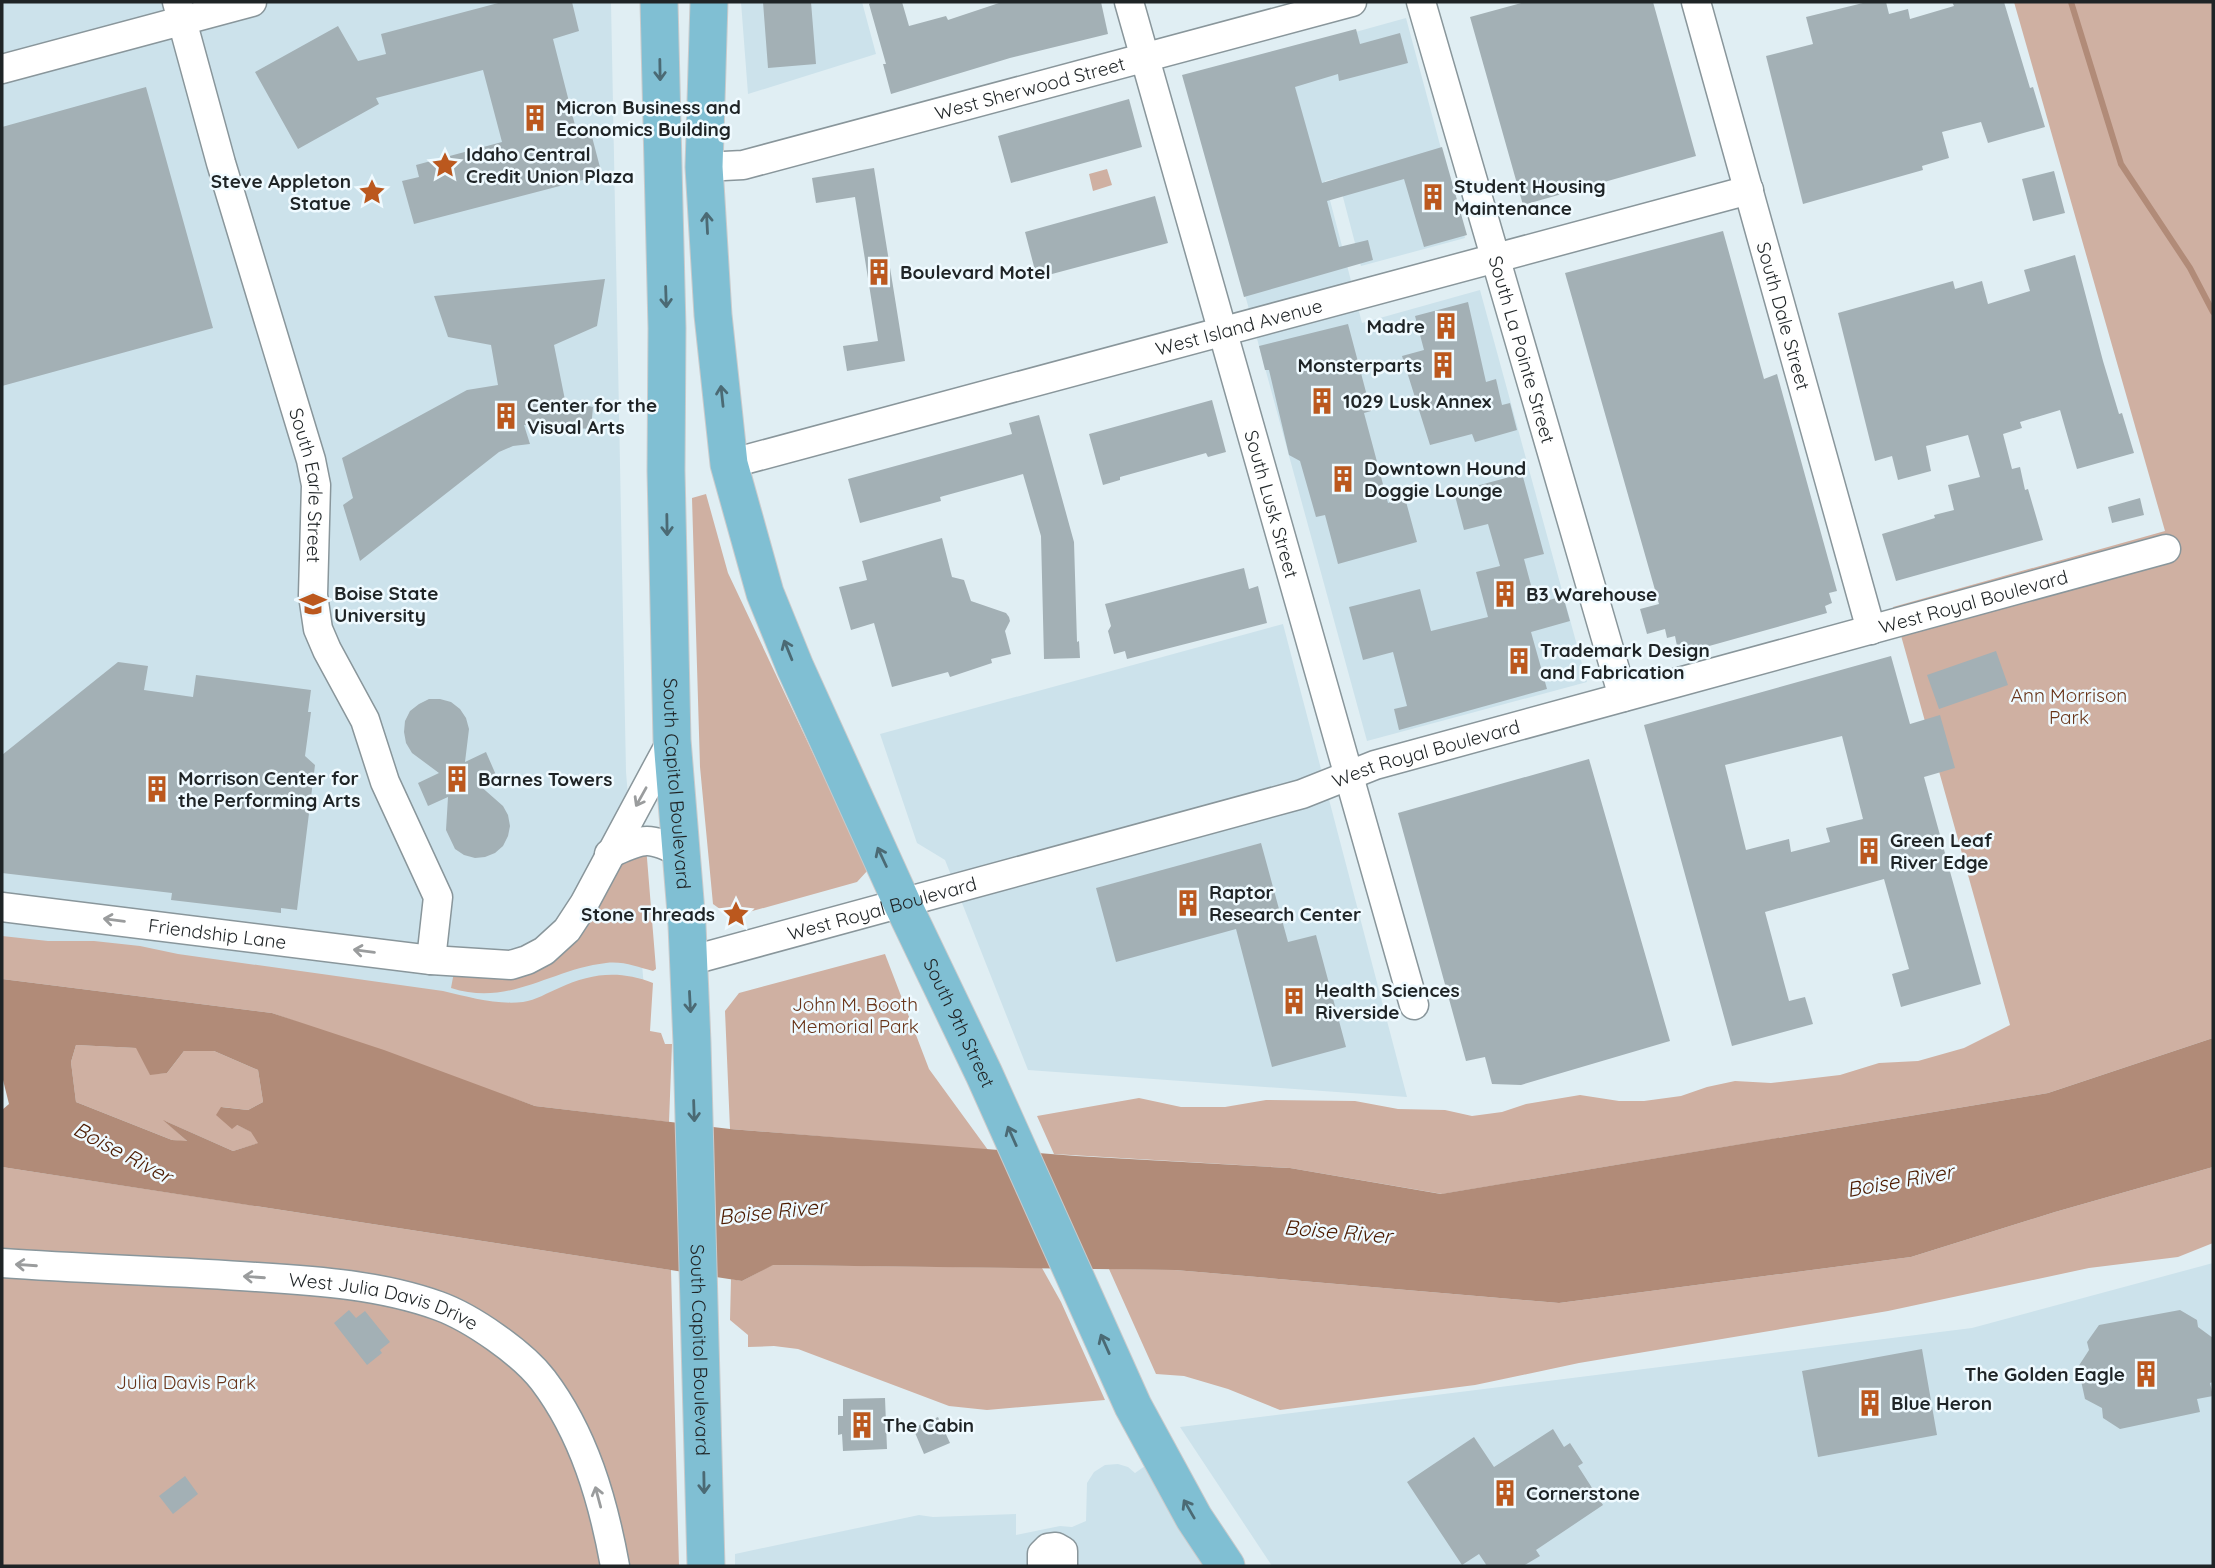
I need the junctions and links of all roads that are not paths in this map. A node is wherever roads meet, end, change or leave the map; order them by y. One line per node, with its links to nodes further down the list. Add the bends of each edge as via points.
1 (252, 2): 8 (street)
2 (659, 2): 19 (main road, South Capitol Boulevard, one-way to 19)
3 (709, 2): 11 (main road)
4 (1129, 2): 9 (street, South Lusk Street)
5 (1352, 2): 9 (street, West Sherwood Street)
6 (1421, 2): 13 (street, South La Pointe Street)
7 (1696, 2): 12 (street, South Dale Street)
8 (179, 11): 10 (street); 25 (street, South Earle Street, via 316,485 313,595 318,629 365,720 384,782 438,897)
9 (1144, 57): 11 (street, West Sherwood Street, via 743,164); 14 (street, South Lusk Street)
10 (2, 69)
11 (704, 167): 15 (main road, one-way to 11)
12 (1749, 190): 13 (street, West Island Avenue); 17 (street, South Dale Street)
13 (1495, 257): 14 (street, West Island Avenue); 18 (street, South La Pointe Street)
14 (1222, 331): 15 (street, West Island Avenue); 20 (street, South Lusk Street)
15 (729, 464): 23 (main road, South 9th Street, one-way to 15, via 765,593)
16 (2166, 549): 17 (street, West Royal Boulevard)
17 (1871, 630): 18 (street, West Royal Boulevard)
18 (1623, 697): 20 (street, West Royal Boulevard, via 1375,765)
19 (672, 740): 21 (main road, South Capitol Boulevard); 22 (street, Friendship Lane, one-way to 22)
20 (1349, 777): 23 (street, West Royal Boulevard, via 1302,794); 27 (street, South Lusk Street)
21 (681, 853): 22 (street, via 641,840); 26 (main road, South Capitol Boulevard)
22 (610, 854): 25 (street, Friendship Lane, via 567,930 544,951 511,965)
23 (902, 902): 26 (street, West Royal Boulevard); 33 (main road, South 9th Street, one-way to 23, via 1194,1518 1133,1406)
24 (2, 907): 25 (street, Friendship Lane, one-way to 24)
25 (431, 960)
26 (689, 961): 30 (main road, South Capitol Boulevard, one-way to 30)
27 (1414, 1005)
28 (2, 1263): 29 (street, West Julia Davis Drive, one-way to 28, via 597,1491 568,1417 541,1378 517,1356 442,1307 382,1290 304,1280)
29 (615, 1565)
30 (706, 1566)
31 (1042, 1566): 32 (street, via 1042,1554 1056,1547 1063,1551)
32 (1063, 1566)
33 (1226, 1566)

